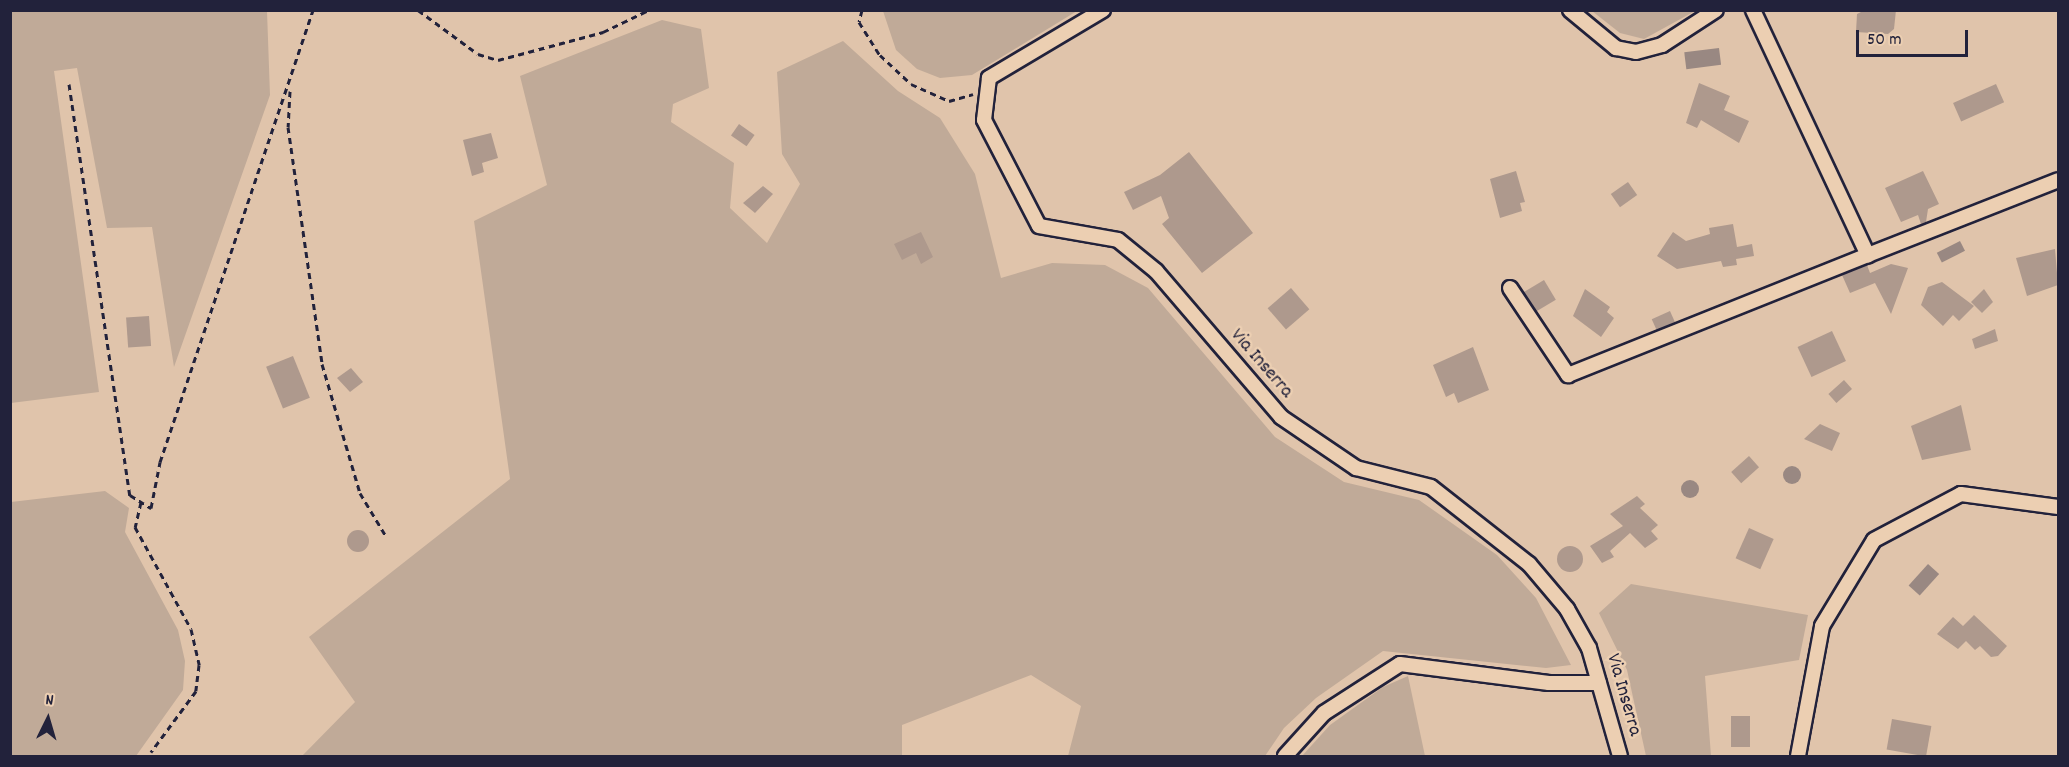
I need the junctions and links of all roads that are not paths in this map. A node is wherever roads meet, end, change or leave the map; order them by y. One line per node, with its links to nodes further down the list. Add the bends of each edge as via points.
1 (1103, 10): 9 (street, Via Inserra, via 989,78 984,120 1040,226 1118,240 1156,271 1281,417 1356,468 1431,487 1498,536 1567,609 1589,648)
2 (1569, 10): 3 (street, via 1616,48 1636,52 1662,45)
3 (1716, 10)
4 (1753, 10): 6 (street)
5 (2058, 180): 6 (street)
6 (1868, 255): 7 (street, via 1568,375)
7 (1510, 288)
8 (2058, 507): 12 (street, via 1961,494 1874,540 1822,626)
9 (1599, 683): 10 (street, via 1549,683 1400,664 1324,713); 11 (street, Via Inserra)
10 (1285, 756)
11 (1620, 756)
12 (1798, 756)

